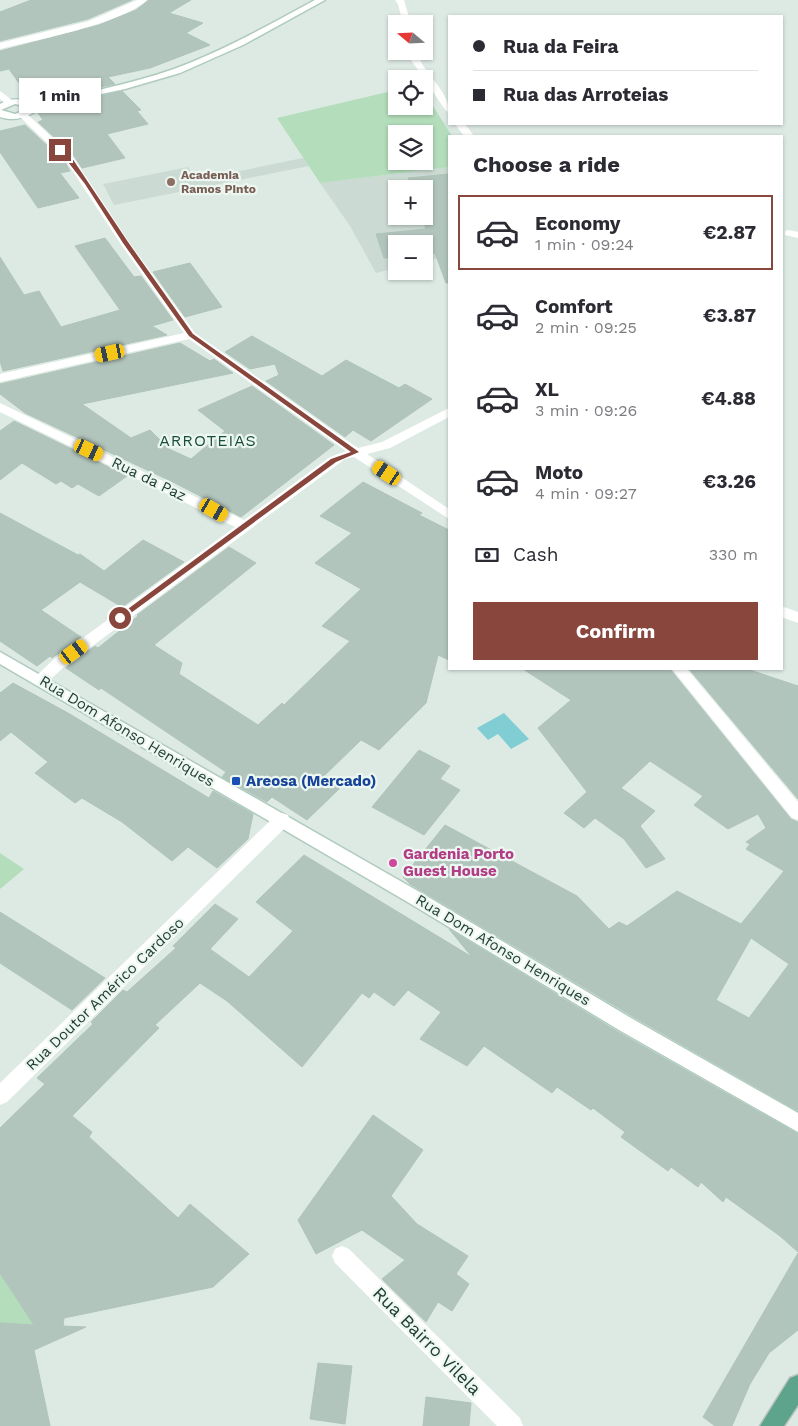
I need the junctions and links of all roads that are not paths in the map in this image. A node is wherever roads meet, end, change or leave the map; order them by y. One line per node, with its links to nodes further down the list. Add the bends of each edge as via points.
1 (143, 0): 5 (street, via 90,23)
2 (321, 0): 9 (street, via 249,40 195,64 154,78)
3 (399, 0): 4 (street)
4 (405, 15)
5 (0, 46)
6 (415, 60): 11 (street)
7 (0, 94): 8 (street)
8 (10, 103): 9 (street, via 24,102); 10 (street)
9 (31, 106): 13 (street, via 30,111)
10 (0, 108)
11 (448, 108)
12 (0, 113): 13 (street)
13 (23, 115): 16 (street, via 70,159)
14 (788, 233): 15 (lane)
15 (798, 235)
16 (191, 335): 17 (street); 20 (street)
17 (0, 378)
18 (0, 407): 22 (street, Rua da Paz)
19 (448, 413): 20 (street, via 386,446)
20 (356, 452): 21 (street); 22 (street, via 334,460)
21 (448, 514)
22 (244, 526): 27 (street)
23 (783, 612): 24 (street)
24 (798, 618)
25 (0, 657): 27 (street, Rua Dom Afonso Henriques)
26 (680, 670): 28 (street)
27 (40, 679): 29 (street, Rua Dom Afonso Henriques)
28 (798, 813)
29 (282, 820): 30 (street, Rua Doutor Américo Cardoso); 31 (street, Rua Dom Afonso Henriques)
30 (0, 1096)
31 (798, 1123)
32 (342, 1256): 34 (street, Rua Bairro Vilela)
33 (798, 1386): 35 (main road)
34 (512, 1426)
35 (771, 1426)

